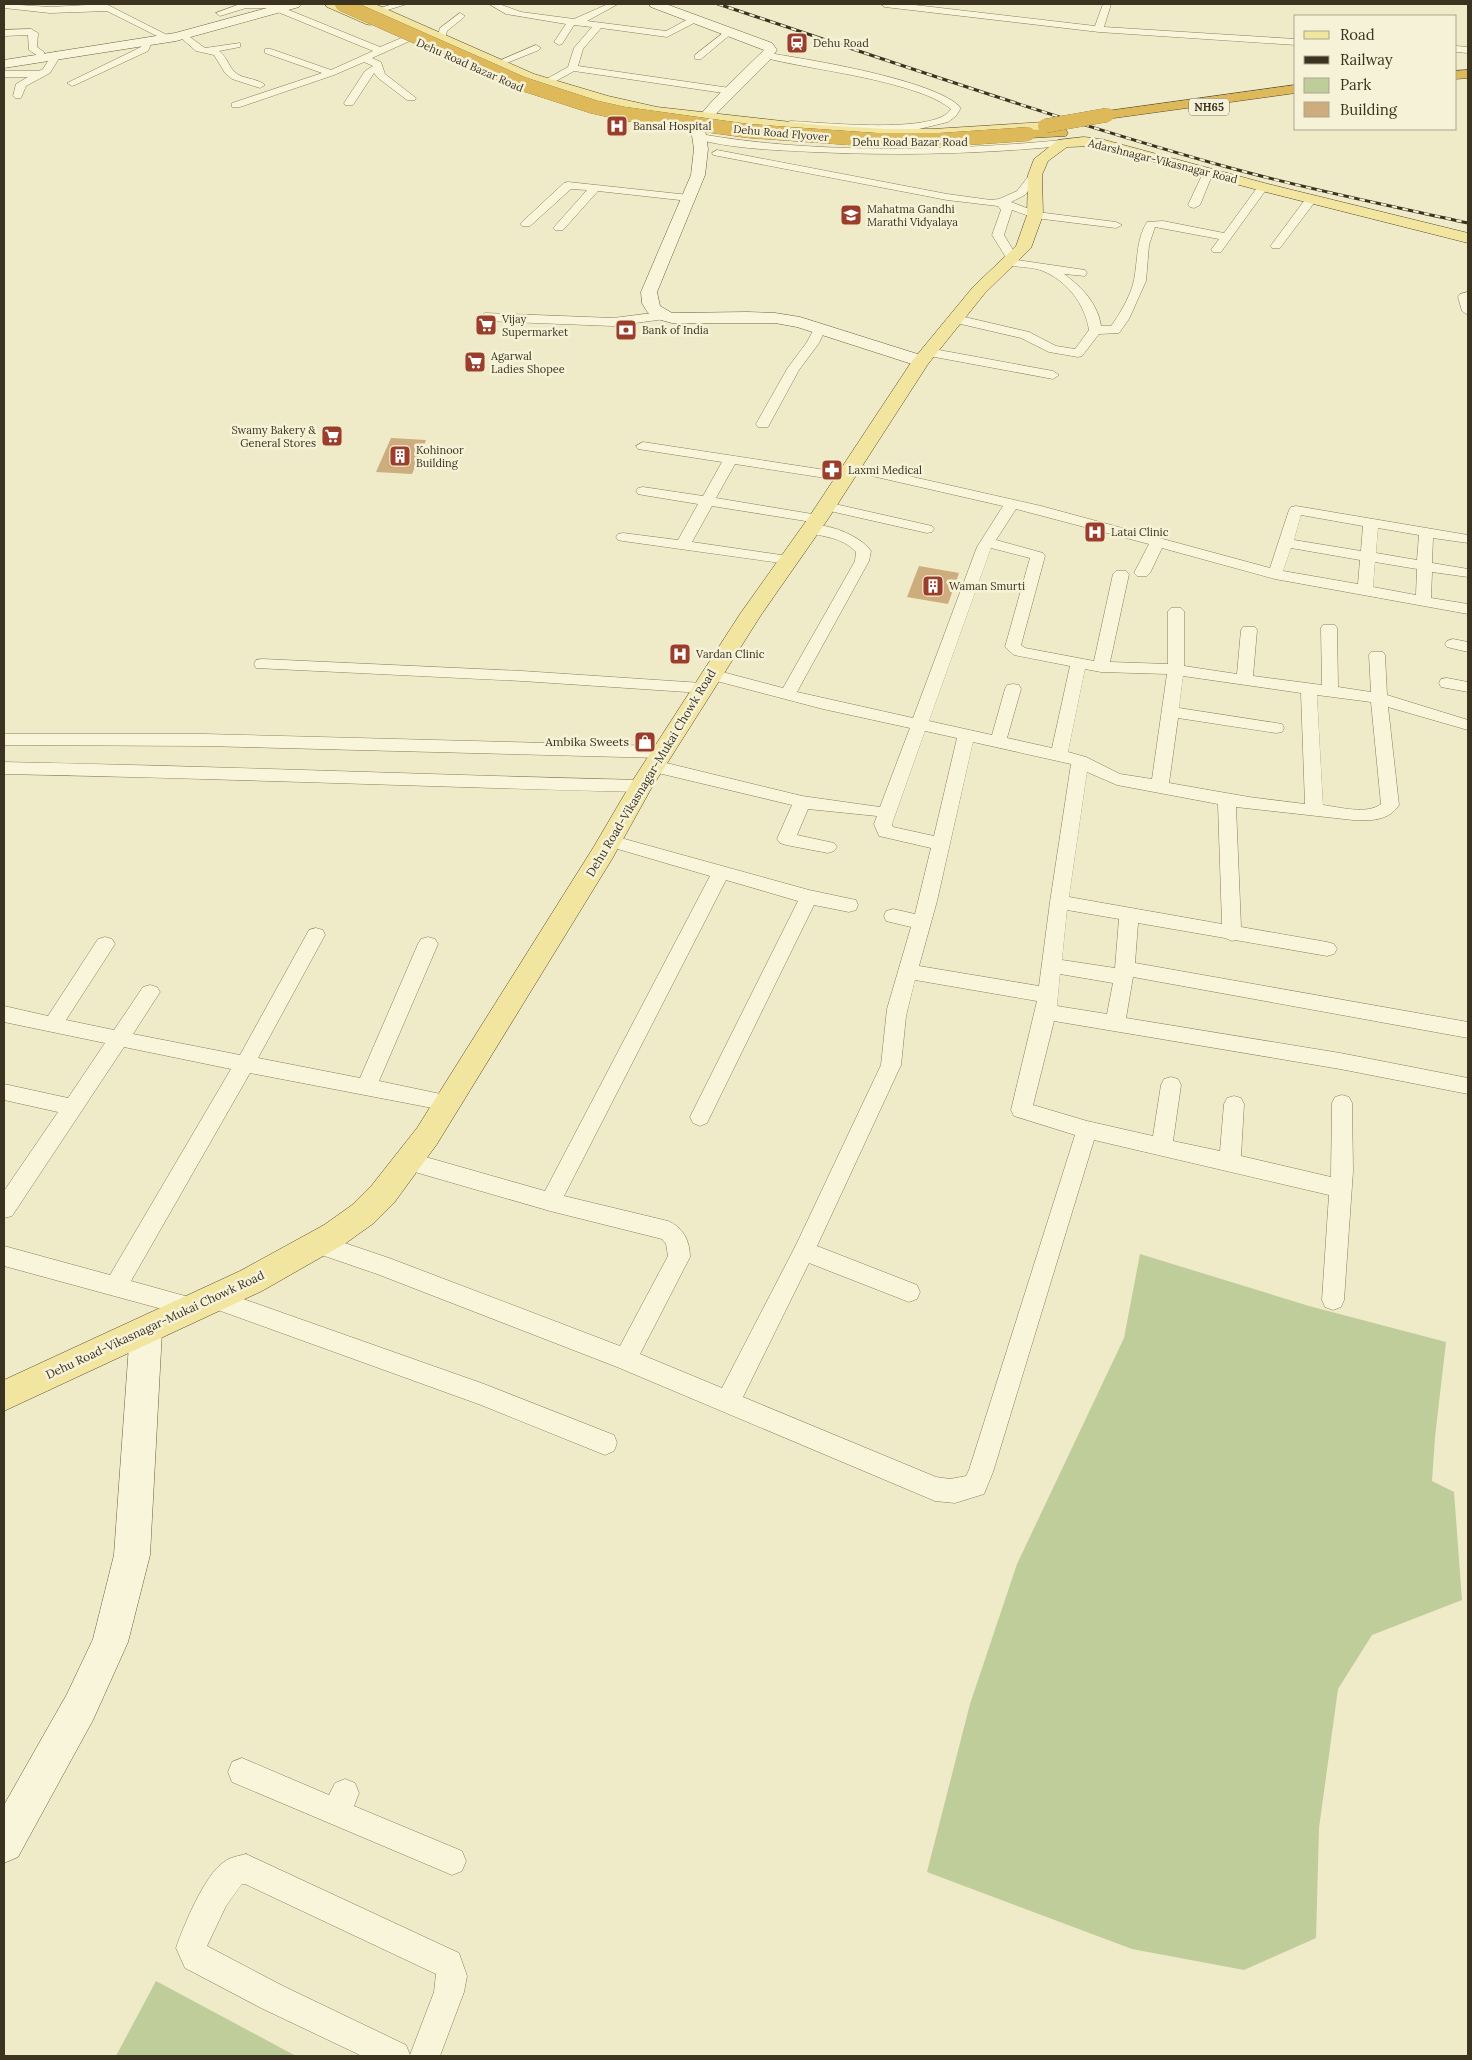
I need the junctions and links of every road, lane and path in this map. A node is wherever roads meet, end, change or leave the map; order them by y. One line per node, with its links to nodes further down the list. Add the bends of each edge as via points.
1 (295, 4): 17 (street)
2 (331, 4): 30 (main road, Dehu Road Bazar Road)
3 (342, 4): 66 (highway, Dehu Road Flyover / NH65, bridge, via 523,84 625,114 748,131 876,140 940,140)
4 (356, 4): 66 (highway, Dehu Road Flyover / NH65, bridge, via 540,84 646,113 767,128 860,135 948,136)
5 (365, 4): 18 (main road, Dehu Road Bazar Road)
6 (403, 4): 18 (street)
7 (491, 4): 22 (street, via 509,12)
8 (614, 4): 22 (street, via 589,18)
9 (655, 4): 21 (street)
10 (884, 4): 15 (street)
11 (1106, 4): 24 (street)
12 (4, 5): 13 (street, via 50,10)
13 (104, 6): 28 (street)
14 (242, 6): 16 (street); 17 (street, via 264,4); 19 (street)
15 (919, 6): 24 (street)
16 (210, 8)
17 (280, 8): 27 (street); 40 (street)
18 (378, 10): 31 (main road, Dehu Road Bazar Road, via 436,22)
19 (220, 13)
20 (460, 16): 31 (street, via 444,30)
21 (695, 19): 23 (street, via 668,34); 25 (street)
22 (571, 22): 23 (street); 34 (street)
23 (598, 26): 29 (street)
24 (1099, 30): 35 (street)
25 (728, 32): 43 (street, via 770,48); 44 (street)
26 (4, 33): 41 (street, via 33,33 32,48)
27 (189, 34): 28 (street); 33 (street); 38 (street, via 196,47)
28 (166, 37): 41 (street)
29 (586, 37): 32 (street); 49 (street)
30 (409, 38): 40 (street); 65 (main road, Dehu Road Bazar Road, via 489,76 550,98 617,116)
31 (442, 38): 47 (main road, Dehu Road Bazar Road)
32 (605, 39)
33 (146, 42): 42 (street); 53 (street, via 145,49)
34 (559, 42)
35 (1294, 42)
36 (237, 45): 38 (street)
37 (536, 48): 47 (street)
38 (207, 50): 55 (street, via 222,57 228,71 235,77)
39 (268, 51): 50 (street)
40 (381, 51): 45 (street)
41 (41, 54): 46 (street)
42 (56, 55): 46 (street); 52 (street)
43 (768, 56): 57 (street); 63 (street, via 917,89 946,99 956,108 945,120 917,125 858,127)
44 (698, 57)
45 (364, 58): 48 (street, via 378,64); 50 (street)
46 (4, 63)
47 (499, 64): 54 (main road, Dehu Road Bazar Road)
48 (378, 67): 60 (street, via 385,80); 61 (street, via 368,73)
49 (572, 68): 54 (street); 57 (street)
50 (331, 73): 62 (street)
51 (4, 74): 52 (street)
52 (43, 74): 59 (street, via 21,84)
53 (72, 83)
54 (546, 83): 65 (main road, Dehu Road Bazar Road, via 624,105)
55 (260, 85)
56 (1294, 89): 64 (highway, Dehu Road Flyover / NH65, bridge)
57 (730, 91): 65 (street)
58 (1294, 94): 67 (highway, NH65, via 1122,122)
59 (18, 96)
60 (411, 98)
61 (349, 103)
62 (236, 105)
63 (758, 123): 64 (main road, Dehu Road Bazar Road, via 886,133); 65 (main road, Dehu Road Bazar Road)
64 (1045, 126): 66 (highway, Dehu Road Flyover / NH65)
65 (701, 132): 67 (main road, Dehu Road Bazar Road, via 888,144); 72 (street, via 701,161); 74 (street, via 715,152 729,156 978,202)
66 (1026, 132): 67 (highway, Dehu Road Flyover / NH65)
67 (1062, 138): 68 (main road, Adarshnagar-Vikasnagar Road, via 1096,142); 69 (main road, via 1041,159)
68 (1208, 172): 71 (main road, Adarshnagar-Vikasnagar Road); 75 (street)
69 (1035, 175): 74 (street, via 1021,193); 76 (main road)
70 (596, 187): 72 (street); 77 (street, via 568,185); 79 (street)
71 (1263, 187): 73 (main road, Adarshnagar-Vikasnagar Road); 80 (street)
72 (689, 198): 89 (street, via 649,292 648,301)
73 (1311, 199): 81 (main road, Adarshnagar-Vikasnagar Road); 82 (street)
74 (1000, 202): 76 (street); 84 (street, via 1007,210 998,235)
75 (1194, 205)
76 (1035, 215): 78 (street); 84 (main road, via 1023,248)
77 (526, 224)
78 (1116, 225)
79 (559, 228)
80 (1227, 237): 83 (street); 93 (street, via 1151,224 1143,244 1140,281 1122,319 1115,330)
81 (1468, 238)
82 (1276, 246)
83 (1218, 250)
84 (1010, 260): 85 (street); 91 (main road, via 979,290)
85 (1044, 267): 86 (street); 93 (street, via 1056,273 1084,298)
86 (1081, 273)
87 (1468, 296): 88 (street, via 1464,300)
88 (1468, 311)
89 (661, 316): 90 (street, via 613,322); 92 (street, via 775,318)
90 (485, 318)
91 (956, 319): 93 (street, via 1025,335 1053,349 1078,353); 94 (main road)
92 (820, 328): 94 (street); 96 (street)
93 (1095, 330)
94 (924, 357): 95 (street); 99 (main road, Dehu Road-Vikasnagar-Mukai Chowk Road)
95 (1053, 375)
96 (763, 424)
97 (644, 446): 98 (street)
98 (731, 458): 99 (street); 101 (street)
99 (848, 472): 102 (street); 103 (main road, Dehu Road-Vikasnagar-Mukai Chowk Road)
100 (644, 491): 101 (street)
101 (708, 501): 103 (street); 112 (street)
102 (1012, 503): 109 (street); 110 (street)
103 (818, 518): 105 (street); 114 (main road, Dehu Road-Vikasnagar-Mukai Chowk Road); 138 (street, via 856,542 864,551 862,561)
104 (1371, 523): 106 (street); 111 (street, via 1296,510); 113 (street)
105 (927, 529)
106 (1426, 532): 108 (street); 115 (street)
107 (623, 537): 112 (street)
108 (1468, 539)
109 (987, 542): 128 (street, via 1038,556 1013,647 1020,652); 141 (street)
110 (1157, 542): 116 (street); 119 (street)
111 (1285, 543): 113 (street); 119 (street)
112 (683, 544): 114 (street)
113 (1369, 557): 115 (street); 120 (street)
114 (788, 560): 132 (main road, Dehu Road-Vikasnagar-Mukai Chowk Road)
115 (1423, 565): 117 (street); 121 (street)
116 (1142, 573)
117 (1468, 573)
118 (1121, 574): 129 (street)
119 (1275, 574): 120 (street)
120 (1365, 591): 121 (street)
121 (1423, 602): 122 (street)
122 (1468, 609)
123 (1176, 611): 130 (street)
124 (1329, 628): 137 (street)
125 (1249, 630): 131 (street)
126 (1377, 655): 139 (street)
127 (262, 664): 132 (street)
128 (1078, 664): 129 (street); 147 (street)
129 (1101, 667): 130 (street)
130 (1176, 670): 131 (street); 140 (street)
131 (1244, 680): 135 (street)
132 (707, 681): 138 (street); 150 (main road, Dehu Road-Vikasnagar-Mukai Chowk Road)
133 (1447, 683): 134 (street)
134 (1468, 687)
135 (1309, 688): 137 (street); 155 (street)
136 (1013, 689): 146 (street)
137 (1330, 691): 139 (street)
138 (788, 694): 141 (street)
139 (1379, 698): 142 (street); 155 (street, via 1390,805 1378,813)
140 (1170, 712): 143 (street); 151 (street)
141 (918, 725): 144 (street); 157 (street, via 883,828 892,834)
142 (1468, 725)
143 (1276, 728)
144 (966, 735): 146 (street); 157 (street)
145 (4, 739): 150 (street, via 308,744)
146 (998, 742): 147 (street)
147 (1059, 755): 148 (street)
148 (1080, 761): 151 (street, via 1117,779); 161 (street)
149 (4, 768): 150 (street, via 422,781)
150 (652, 768): 153 (street); 156 (main road, Dehu Road-Vikasnagar-Mukai Chowk Road)
151 (1160, 786): 152 (street)
152 (1227, 800): 155 (street); 166 (street)
153 (802, 802): 154 (street); 158 (street, via 786,839)
154 (874, 811)
155 (1314, 812)
156 (610, 841): 159 (street); 186 (main road, Dehu Road-Vikasnagar-Mukai Chowk Road)
157 (941, 844): 165 (street)
158 (828, 847)
159 (721, 873): 160 (street); 196 (street)
160 (809, 897): 162 (street); 190 (street)
161 (1059, 902): 163 (street); 171 (street)
162 (849, 905)
163 (1129, 915): 166 (street); 173 (street)
164 (893, 916): 165 (street)
165 (922, 923): 172 (street)
166 (1232, 934): 170 (street)
167 (316, 935): 181 (street)
168 (104, 944): 177 (street)
169 (428, 944): 184 (street)
170 (1327, 949)
171 (1051, 965): 173 (street); 175 (street)
172 (909, 972): 175 (street); 199 (street, via 895,1021 892,1065)
173 (1124, 973): 178 (street); 179 (street)
174 (150, 992): 180 (street)
175 (1046, 1003): 178 (street); 191 (street, via 1021,1110)
176 (4, 1014): 177 (street)
177 (53, 1024): 180 (street)
178 (1114, 1024): 183 (street, via 1340,1061)
179 (1468, 1030)
180 (118, 1038): 181 (street); 189 (street)
181 (244, 1064): 184 (street); 201 (street)
182 (1171, 1085): 192 (street)
183 (1468, 1086)
184 (366, 1087): 186 (street)
185 (4, 1092): 189 (street)
186 (448, 1103): 193 (main road, Dehu Road-Vikasnagar-Mukai Chowk Road)
187 (1342, 1103): 195 (street)
188 (1234, 1104): 194 (street)
189 (72, 1107): 197 (street)
190 (700, 1117)
191 (1087, 1130): 192 (street); 208 (street, via 975,1485 949,1493 935,1489)
192 (1162, 1147): 194 (street)
193 (408, 1161): 196 (street); 198 (main road, Dehu Road-Vikasnagar-Mukai Chowk Road, via 383,1194 362,1214)
194 (1230, 1163): 195 (street)
195 (1341, 1188): 203 (street)
196 (550, 1202): 206 (street, via 668,1231 674,1236 679,1256)
197 (4, 1209)
198 (318, 1244): 204 (main road, Dehu Road-Vikasnagar-Mukai Chowk Road); 206 (street, via 381,1264)
199 (804, 1251): 202 (street); 208 (street)
200 (4, 1256): 201 (street)
201 (116, 1286): 204 (street)
202 (909, 1292)
203 (1333, 1300)
204 (205, 1304): 205 (main road, Dehu Road-Vikasnagar-Mukai Chowk Road); 209 (street, via 484,1395)
205 (146, 1331): 207 (main road, Dehu Road-Vikasnagar-Mukai Chowk Road); 211 (street, via 132,1556 110,1642 80,1707)
206 (625, 1359): 208 (street)
207 (4, 1396)
208 (728, 1401)
209 (605, 1443)
210 (242, 1772): 212 (street, via 340,1802)
211 (4, 1843)
212 (452, 1861)
213 (395, 2056): 214 (street, via 196,1957 191,1948 194,1936 234,1872 246,1868 448,1964 452,1976 449,1992)
214 (425, 2056)

